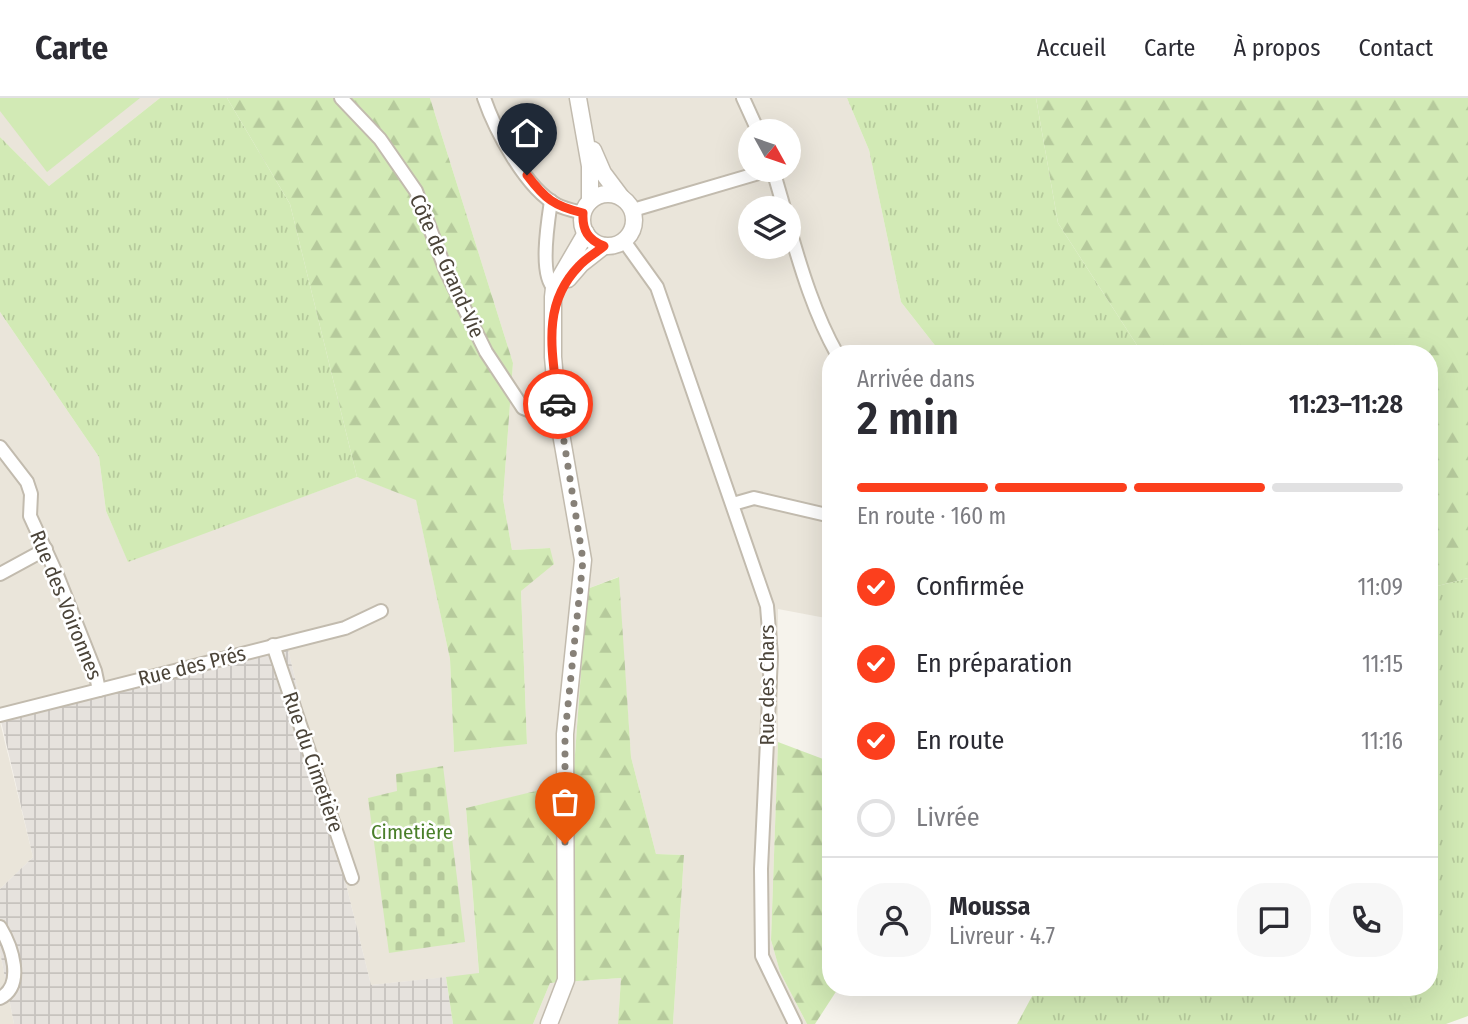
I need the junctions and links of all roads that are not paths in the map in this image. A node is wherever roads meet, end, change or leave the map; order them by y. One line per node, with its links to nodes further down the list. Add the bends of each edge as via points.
1 (341, 98): 18 (street, Côte de Grand-Vie, via 380,139 416,191 446,271 486,352 523,408)
2 (484, 98): 9 (street, via 511,155)
3 (578, 98): 6 (street)
4 (743, 98): 5 (street)
5 (753, 119)
6 (585, 131): 8 (street, via 603,173); 10 (street, via 590,166)
7 (738, 180): 11 (street)
8 (621, 197): 10 (street, via 599,195); 11 (street)
9 (551, 201): 10 (street, via 560,207); 16 (street, via 546,265)
10 (587, 207): 12 (street)
11 (633, 211): 13 (street, via 635,222)
12 (586, 233): 14 (street); 16 (street)
13 (624, 241): 14 (street); 20 (street, Rue des Chars, via 657,287)
14 (604, 246): 16 (street, via 580,264)
15 (799, 259): 17 (street)
16 (554, 296): 18 (street)
17 (833, 345)
18 (559, 422): 31 (street, via 583,560 565,734 566,980)
19 (0, 447): 22 (street, Rue des Voironnes, via 27,482 30,516)
20 (733, 504): 21 (street, via 754,498); 32 (street, Rue des Chars, via 766,606 771,656 761,869 762,956)
21 (822, 514)
22 (46, 549): 23 (street); 26 (street, Rue des Voironnes)
23 (0, 574)
24 (381, 611): 25 (street, Rue des Prés, via 345,628)
25 (274, 645): 26 (street, Rue des Prés); 28 (street, Rue du Cimetière)
26 (99, 690): 27 (street, Rue des Prés)
27 (0, 715)
28 (352, 878)
29 (0, 927): 30 (street, via 10,948 15,980)
30 (0, 998)
31 (549, 1024)
32 (795, 1024)

